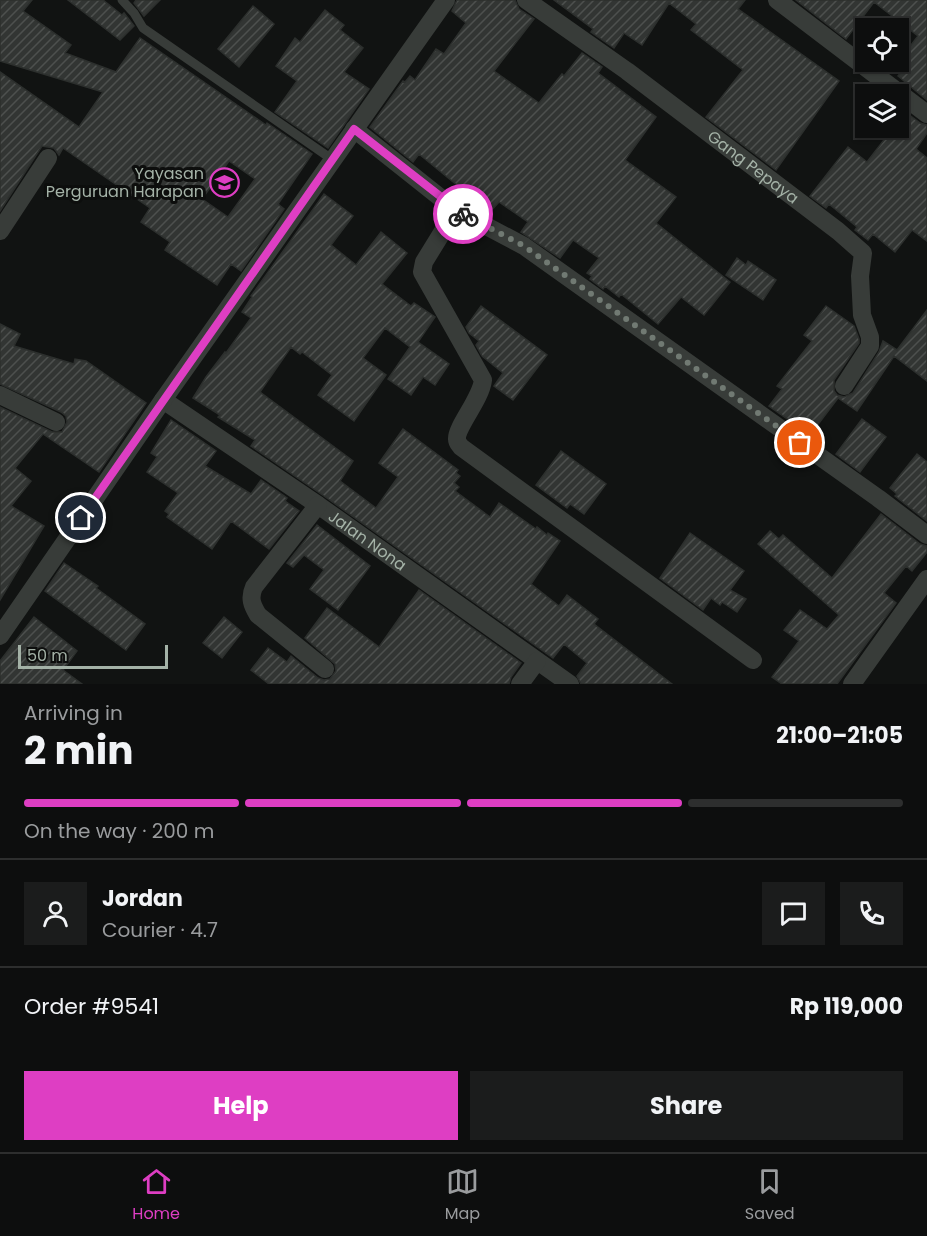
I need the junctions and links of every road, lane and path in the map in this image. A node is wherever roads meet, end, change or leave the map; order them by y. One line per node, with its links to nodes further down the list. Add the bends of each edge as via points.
1 (122, 0): 8 (lane, via 143,28)
2 (446, 0): 6 (street)
3 (526, 0): 11 (street, Gang Pepaya, via 636,78 863,253 862,315 870,346)
4 (777, 0): 5 (street)
5 (927, 114)
6 (354, 129): 8 (street); 9 (street)
7 (48, 158): 10 (street)
8 (333, 160): 13 (street)
9 (456, 210): 16 (street, via 524,246); 19 (street, via 424,262 423,272 483,380 482,392 458,432 457,442)
10 (0, 231)
11 (844, 386)
12 (0, 395): 14 (street)
13 (163, 400): 15 (street, Jalan Nona); 18 (street)
14 (56, 422)
15 (318, 505): 20 (street, Jalan Nona); 21 (street, via 250,595 258,615)
16 (927, 535)
17 (927, 579): 24 (street)
18 (0, 636)
19 (753, 660)
20 (537, 661): 22 (street); 23 (street, Jalan Nona)
21 (325, 669)
22 (520, 684)
23 (570, 684)
24 (852, 684)

